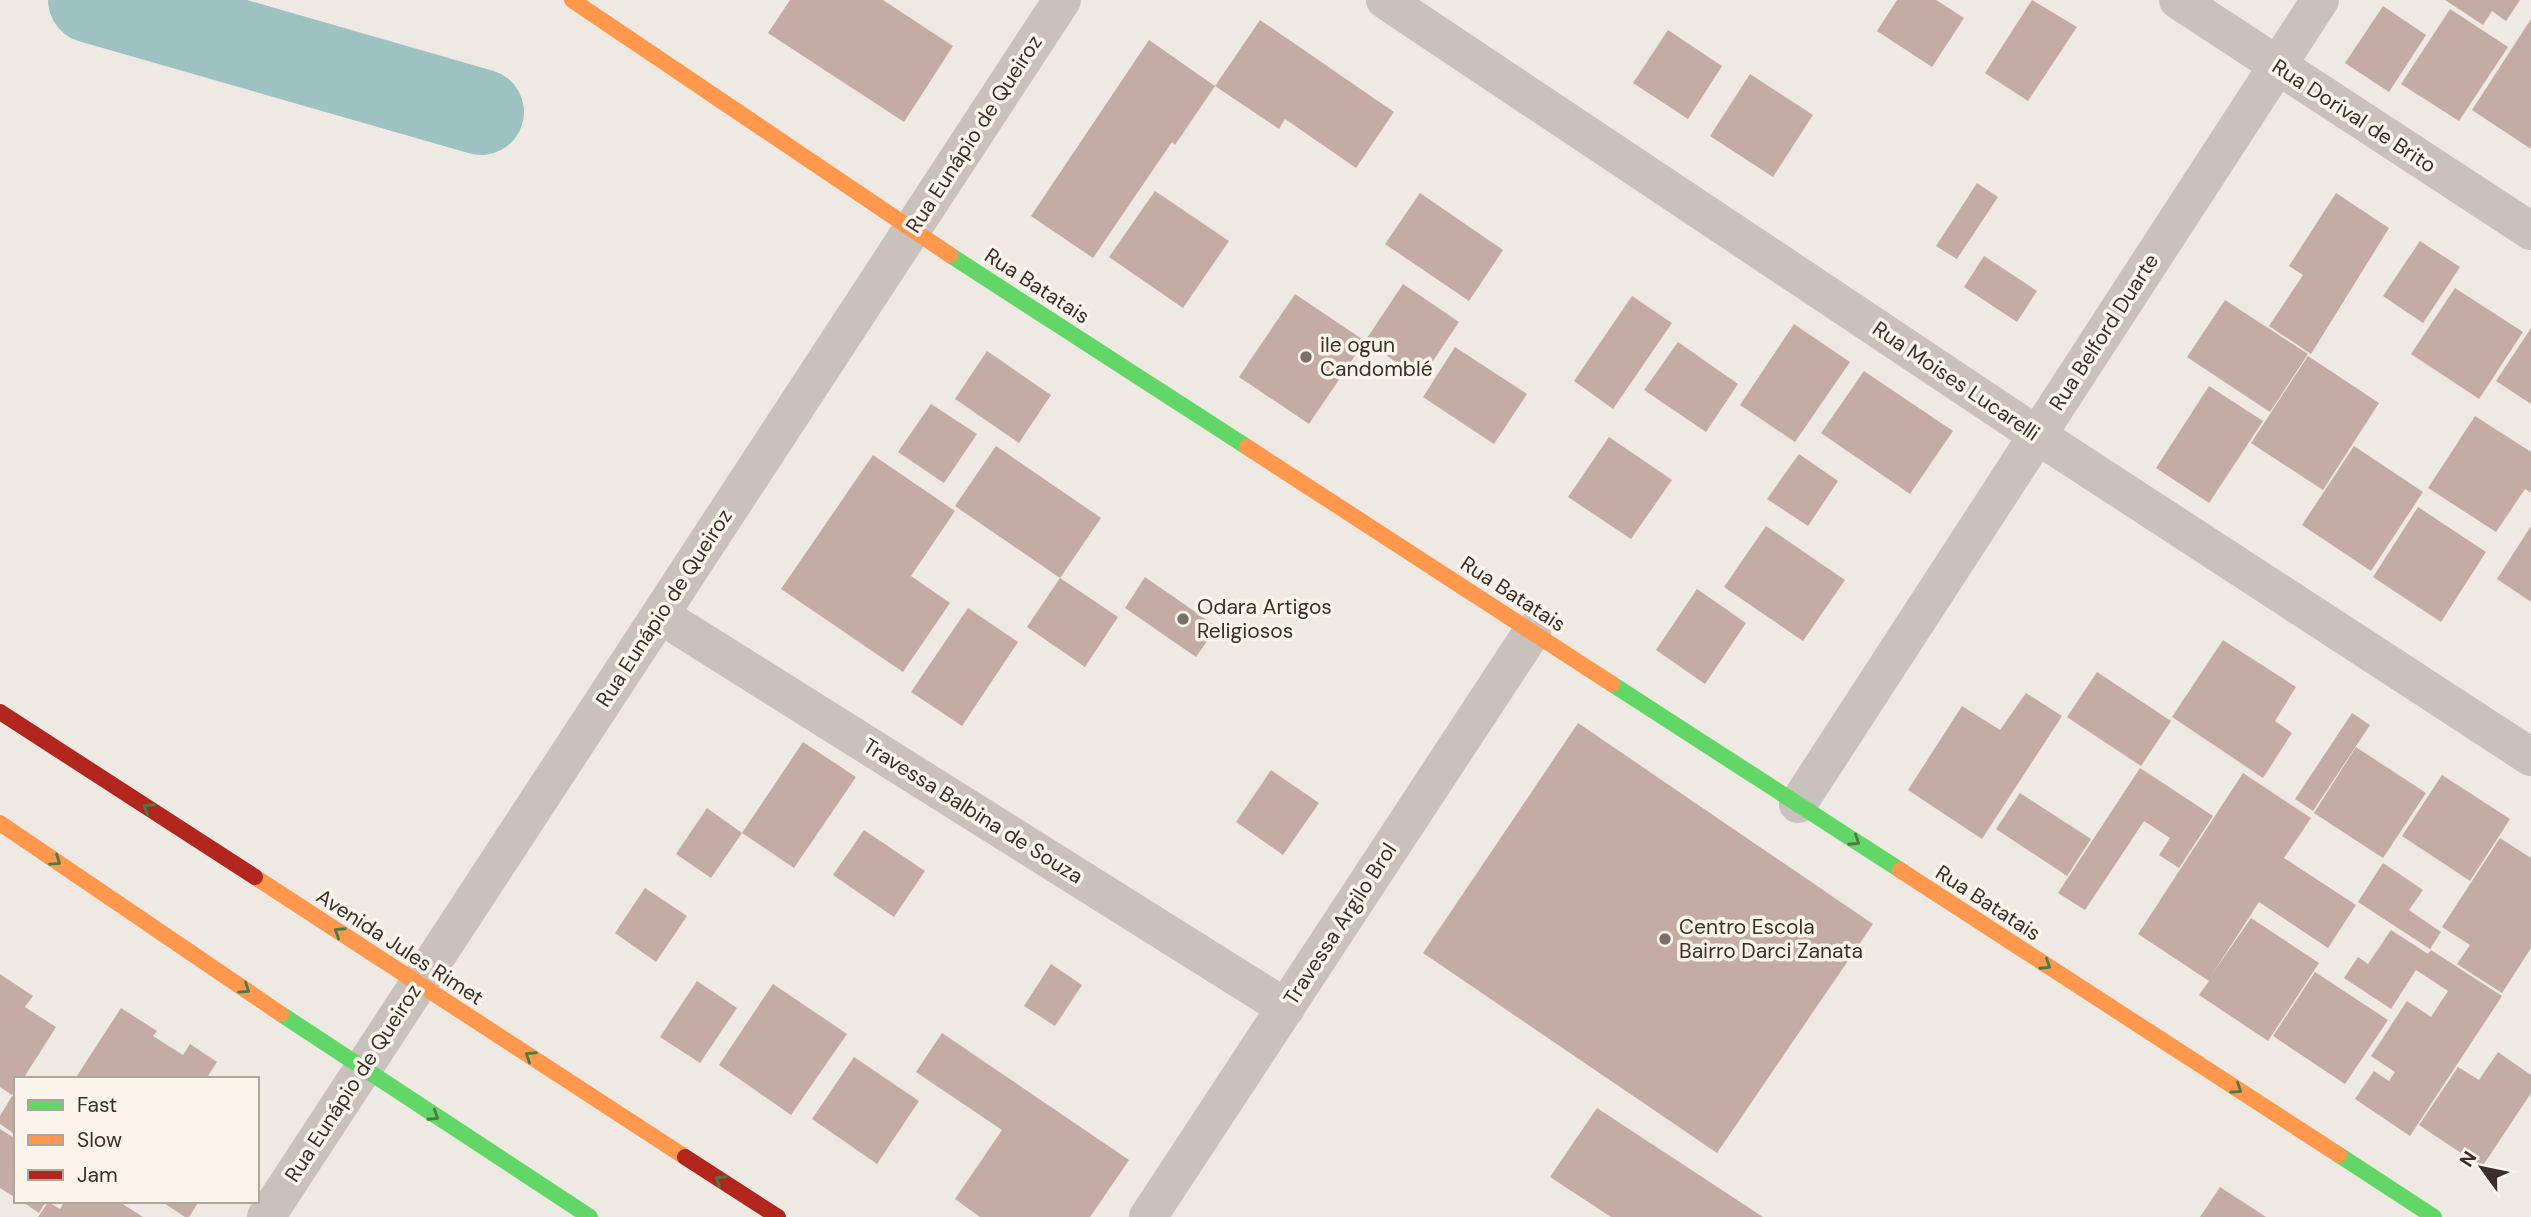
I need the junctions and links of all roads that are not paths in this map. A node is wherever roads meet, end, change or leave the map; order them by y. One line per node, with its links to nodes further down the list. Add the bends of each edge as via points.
1 (572, 0): 7 (street, Rua Batatais)
2 (1062, 0): 7 (street, Rua Eunápio de Queiroz)
3 (1385, 0): 9 (street, Rua Moises Lucarelli)
4 (2178, 0): 6 (street, Rua Dorival de Brito)
5 (2320, 0): 6 (street, Rua Belford Duarte)
6 (2277, 65): 8 (street, Rua Dorival de Brito); 9 (street, Rua Belford Duarte)
7 (911, 229): 10 (street, Rua Eunápio de Queiroz); 11 (street, Rua Batatais)
8 (2531, 231)
9 (2037, 435): 13 (street, Rua Moises Lucarelli); 14 (street, Rua Belford Duarte)
10 (660, 615): 16 (street, Rua Eunápio de Queiroz); 17 (street, Travessa Balbina de Souza)
11 (1532, 632): 14 (street, Rua Batatais); 17 (street, Travessa Argilo Brol)
12 (0, 712): 16 (street, Avenida Jules Rimet, one-way to 12)
13 (2531, 757)
14 (1798, 804): 23 (street, Rua Batatais, one-way to 23)
15 (0, 823): 18 (street, one-way to 18)
16 (418, 983): 18 (street, Rua Eunápio de Queiroz); 21 (street, Avenida Jules Rimet, one-way to 16)
17 (1286, 1008): 22 (street, Travessa Argilo Brol)
18 (362, 1069): 19 (street, Rua Eunápio de Queiroz); 20 (street, one-way to 20)
19 (267, 1217)
20 (590, 1217)
21 (778, 1217)
22 (1148, 1217)
23 (2434, 1217)

